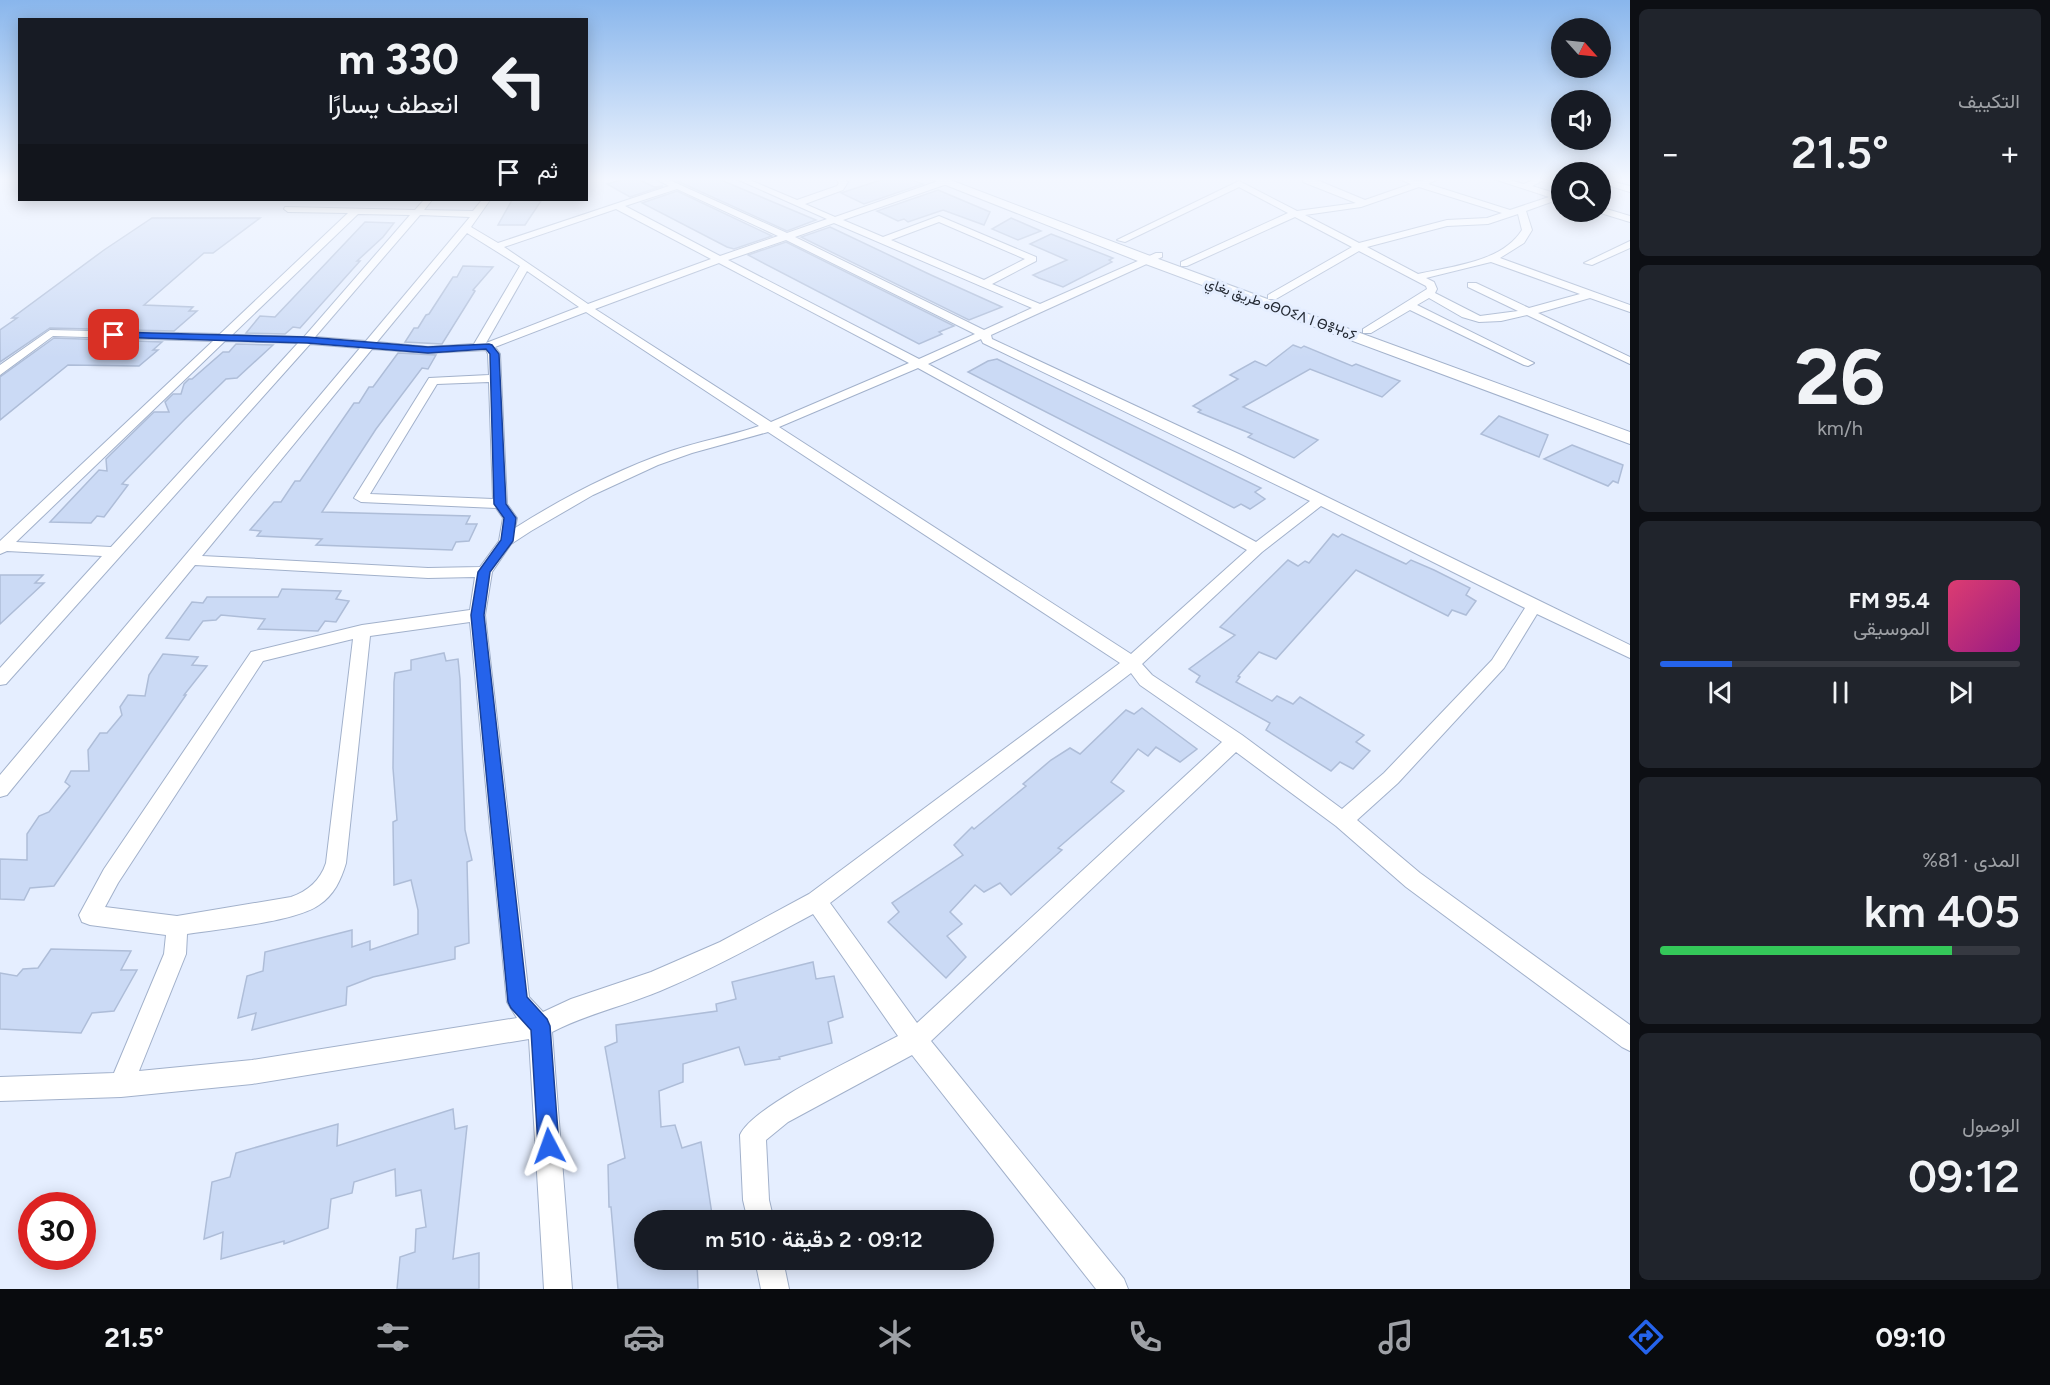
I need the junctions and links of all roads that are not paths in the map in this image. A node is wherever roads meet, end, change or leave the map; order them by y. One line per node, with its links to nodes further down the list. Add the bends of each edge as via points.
1 (327, 238): 43 (street)
2 (395, 238): 44 (street)
3 (457, 238): 45 (street)
4 (483, 238): 22 (street)
5 (521, 238): 22 (street)
6 (677, 238): 26 (street)
7 (784, 238): 26 (street)
8 (790, 238): 42 (street)
9 (879, 238): 19 (street)
10 (888, 238): 19 (street)
11 (984, 238): 31 (street, via 1033,259)
12 (1101, 238): 24 (main road, طريق بغاي ⴰⴱⵔⵉⴷ ⵏ ⴱⴻⵖⴰⵢ)
13 (1117, 238): 20 (main road, طريق بغاي ⴰⴱⵔⵉⴷ ⵏ ⴱⴻⵖⴰⵢ)
14 (1126, 238): 20 (street)
15 (1241, 238): 28 (street)
16 (1343, 238): 23 (street)
17 (1389, 238): 23 (street)
18 (1521, 238): 25 (street, via 1512,248)
19 (883, 240): 31 (street)
20 (1122, 240): 24 (main road, طريق بغاي ⴰⴱⵔⵉⴷ ⵏ ⴱⴻⵖⴰⵢ)
21 (1630, 244): 27 (street)
22 (497, 246): 29 (street)
23 (1359, 246): 30 (street); 35 (street)
24 (1154, 258): 28 (main road, طريق بغاي ⴰⴱⵔⵉⴷ ⵏ ⴱⴻⵖⴰⵢ); 38 (street); 54 (main road, طريق بغاي ⴰⴱⵔⵉⴷ ⵏ ⴱⴻⵖⴰⵢ)
25 (1490, 258): 30 (street); 34 (street)
26 (718, 260): 37 (street); 48 (street)
27 (1589, 263)
28 (1184, 264): 35 (main road, طريق بغاي ⴰⴱⵔⵉⴷ ⵏ ⴱⴻⵖⴰⵢ)
29 (526, 265): 37 (street); 46 (street)
30 (1418, 277): 33 (street, via 1430,284)
31 (986, 283): 38 (street)
32 (1472, 285): 40 (street)
33 (1429, 294): 36 (street); 40 (street, via 1481,319)
34 (1589, 295): 39 (street); 40 (street)
35 (1272, 297): 41 (main road, طريق بغاي ⴰⴱⵔⵉⴷ ⵏ ⴱⴻⵖⴰⵢ)
36 (1410, 306): 41 (street); 49 (street)
37 (587, 308): 46 (street); 53 (street)
38 (1042, 309): 42 (street)
39 (1630, 309)
40 (1528, 312): 47 (street)
41 (1367, 331): 52 (main road, طريق بغاي ⴰⴱⵔⵉⴷ ⵏ ⴱⴻⵖⴰⵢ)
42 (985, 335): 48 (street); 55 (street, via 987,340)
43 (220, 338): 44 (street); 50 (street, via 50,333); 58 (street)
44 (307, 340): 45 (street); 60 (street)
45 (367, 346): 46 (street, via 428,350); 61 (street)
46 (483, 347): 51 (street, via 494,354)
47 (1630, 361)
48 (918, 363): 53 (street); 59 (street)
49 (1528, 363)
50 (0, 371)
51 (494, 378): 56 (street); 56 (street, via 433,381 361,498)
52 (1630, 426)
53 (770, 427): 57 (street, via 677,454 622,476 549,512); 67 (street)
54 (1630, 438)
55 (1320, 500): 59 (street); 63 (street)
56 (500, 504): 57 (street, via 510,518)
57 (507, 541): 62 (street)
58 (1, 547): 60 (street)
59 (1257, 549): 67 (street)
60 (113, 552): 68 (street)
61 (188, 560): 62 (street, via 428,573); 70 (street)
62 (484, 572): 64 (street)
63 (1534, 606): 66 (street); 71 (street, via 1498,664 1391,778)
64 (477, 615): 65 (street); 74 (street, via 518,1002)
65 (362, 631): 73 (street, via 336,863 331,878 310,900 291,907); 73 (street, via 257,656 111,876 90,915)
66 (1630, 652)
67 (1132, 663): 69 (street, via 1146,680); 72 (street)
68 (0, 679)
69 (1236, 740): 71 (street); 76 (street)
70 (0, 789)
71 (1343, 820): 75 (street, via 1421,886)
72 (816, 901): 74 (street, via 728,949 654,982 571,1010); 76 (street)
73 (177, 926): 77 (street, via 175,954)
74 (540, 1026): 77 (street, via 252,1072); 81 (street)
75 (1630, 1039)
76 (915, 1040): 79 (street, via 779,1113 753,1135); 83 (street)
77 (122, 1084): 78 (street)
78 (0, 1089)
79 (758, 1210)
80 (771, 1270): 82 (street)
81 (558, 1289)
82 (776, 1289)
83 (1114, 1289)

